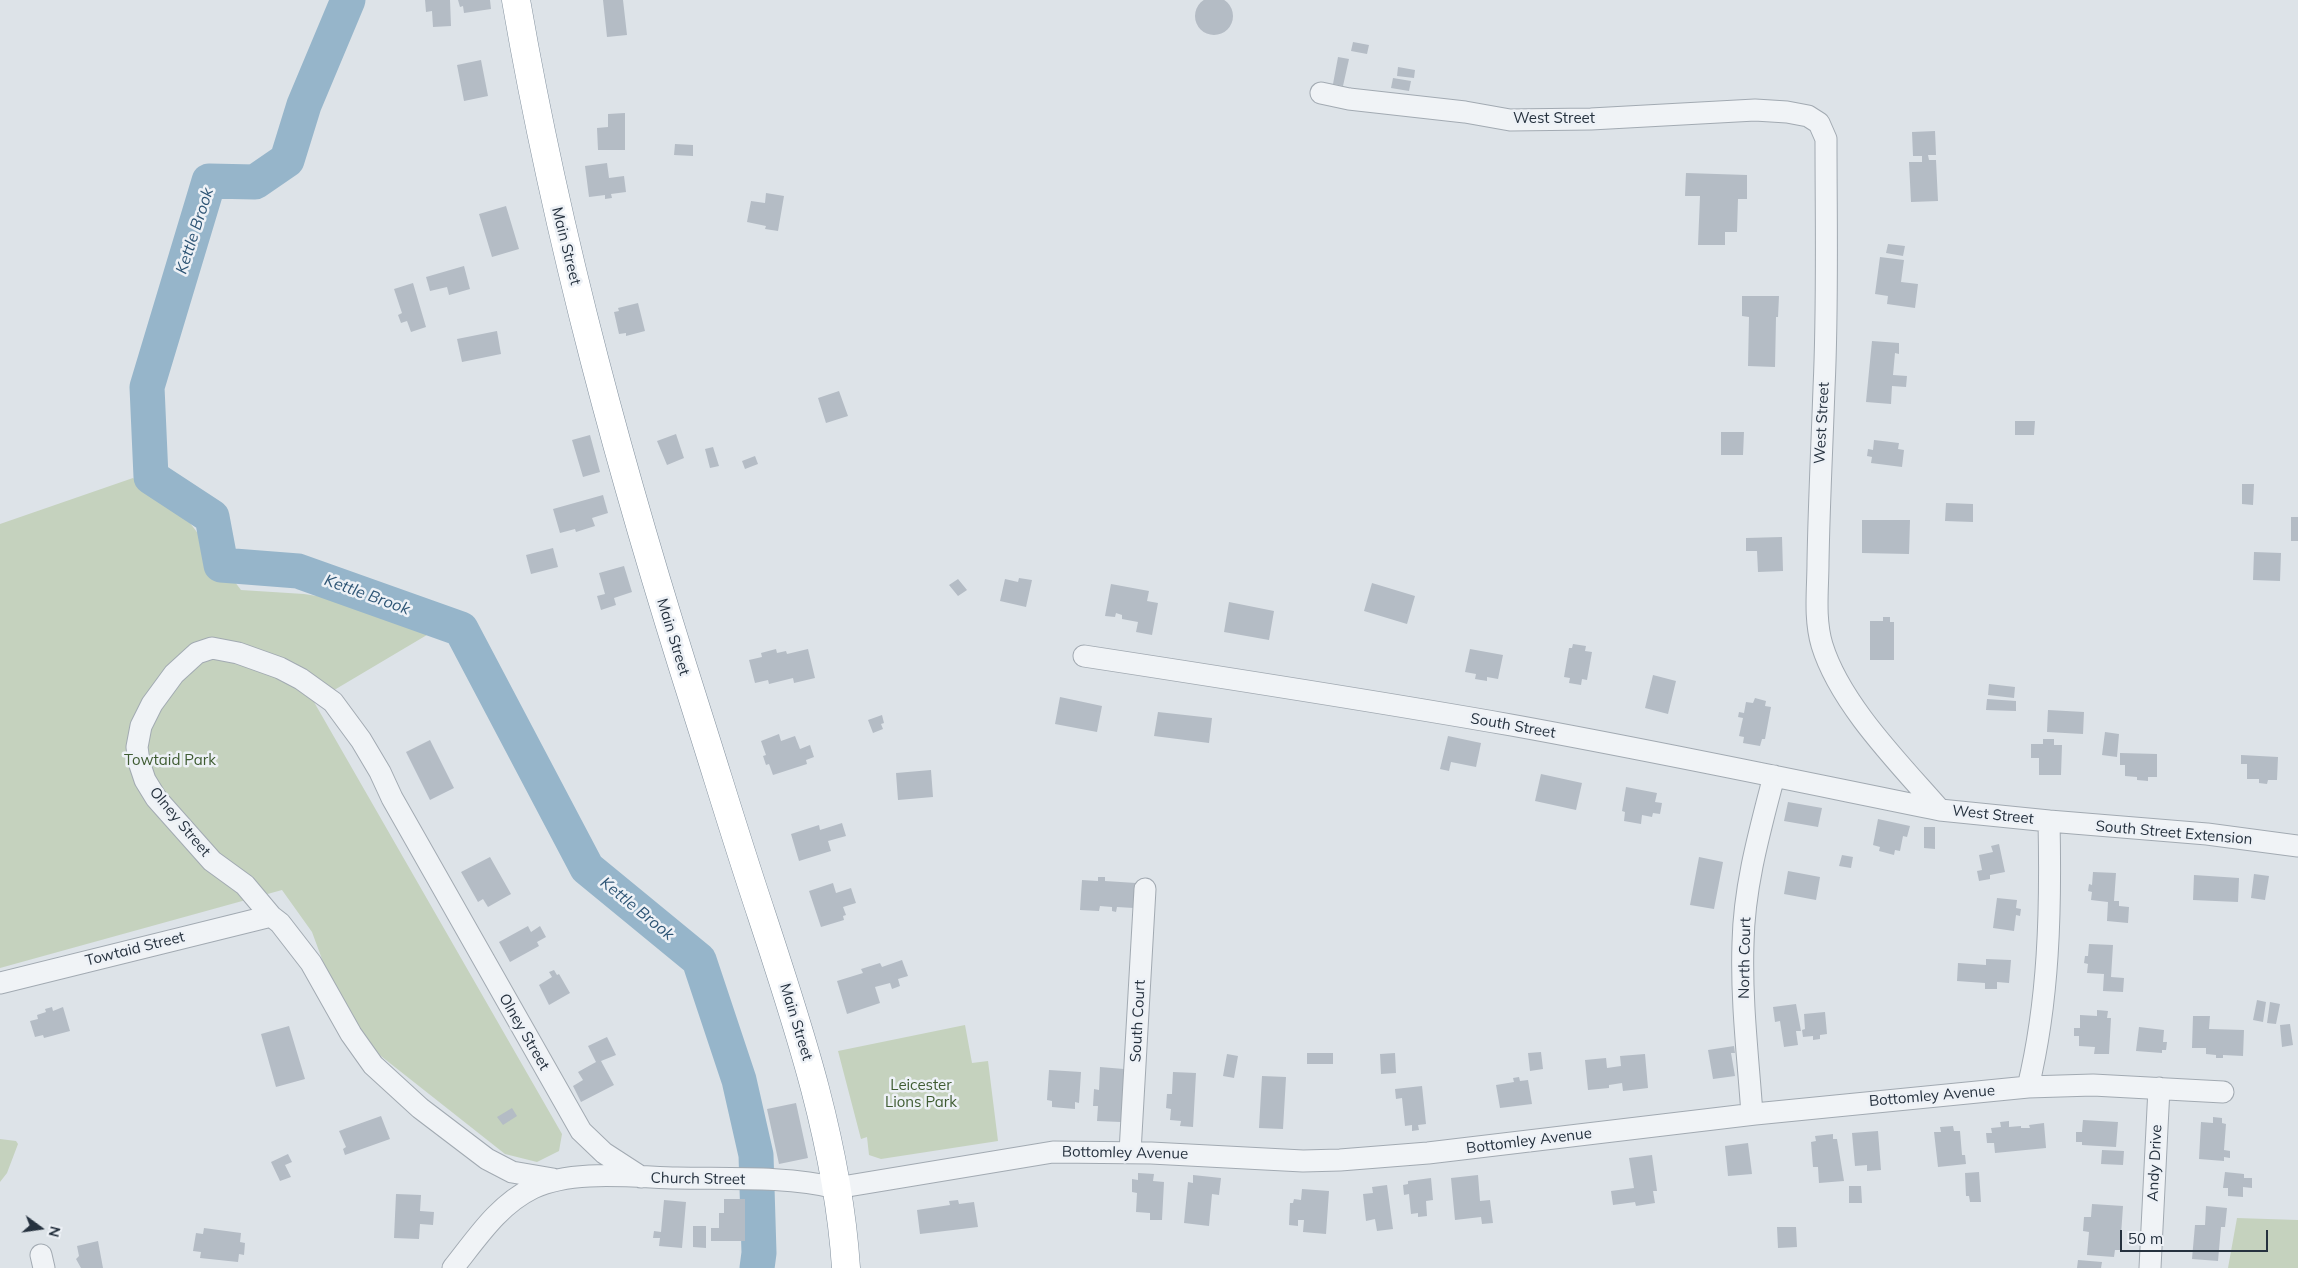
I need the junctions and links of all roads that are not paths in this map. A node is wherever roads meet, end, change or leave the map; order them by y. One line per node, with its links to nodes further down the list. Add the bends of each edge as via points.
1 (516, 0): 18 (highway, Main Street, via 545,159 607,413 690,689 801,1032)
2 (1321, 93): 5 (street, West Street, via 1510,120 1755,110 1808,116 1819,122 1826,139 1824,386 1817,581 1821,643 1832,672 1866,724)
3 (1084, 656): 4 (street, South Street, via 1510,725)
4 (1774, 776): 5 (street, South Street); 14 (street, North Court, via 1754,855 1742,943)
5 (1940, 810): 6 (street, West Street)
6 (2049, 821): 7 (street, South Street Extension, via 2207,834); 11 (street, West Street, via 2045,993)
7 (2298, 846)
8 (1145, 890): 15 (street, South Court)
9 (271, 916): 10 (street, Towtaid Street); 16 (street, Olney Street, via 245,885 212,861 156,798 139,762 137,747 152,704 186,661 212,648 258,660 301,679 333,702 346,718 380,772 581,1131 604,1153); 17 (street, Olney Street, via 280,922 311,963 351,1034 388,1080 487,1159 512,1172)
10 (0, 983)
11 (2028, 1088): 12 (street, Bottomley Avenue, via 2072,1085); 14 (street, Bottomley Avenue)
12 (2159, 1088): 13 (street, Bottomley Avenue); 21 (street, Andy Drive)
13 (2223, 1092)
14 (1752, 1114): 15 (street, Bottomley Avenue, via 1428,1153 1340,1160)
15 (1130, 1152): 18 (street, Bottomley Avenue, via 1052,1152)
16 (642, 1178): 17 (street, Church Street); 18 (street, Church Street, via 814,1182)
17 (559, 1180): 19 (street, via 534,1188 506,1206)
18 (836, 1188): 20 (highway, Main Street)
19 (453, 1268)
20 (846, 1268)
21 (2150, 1268)

